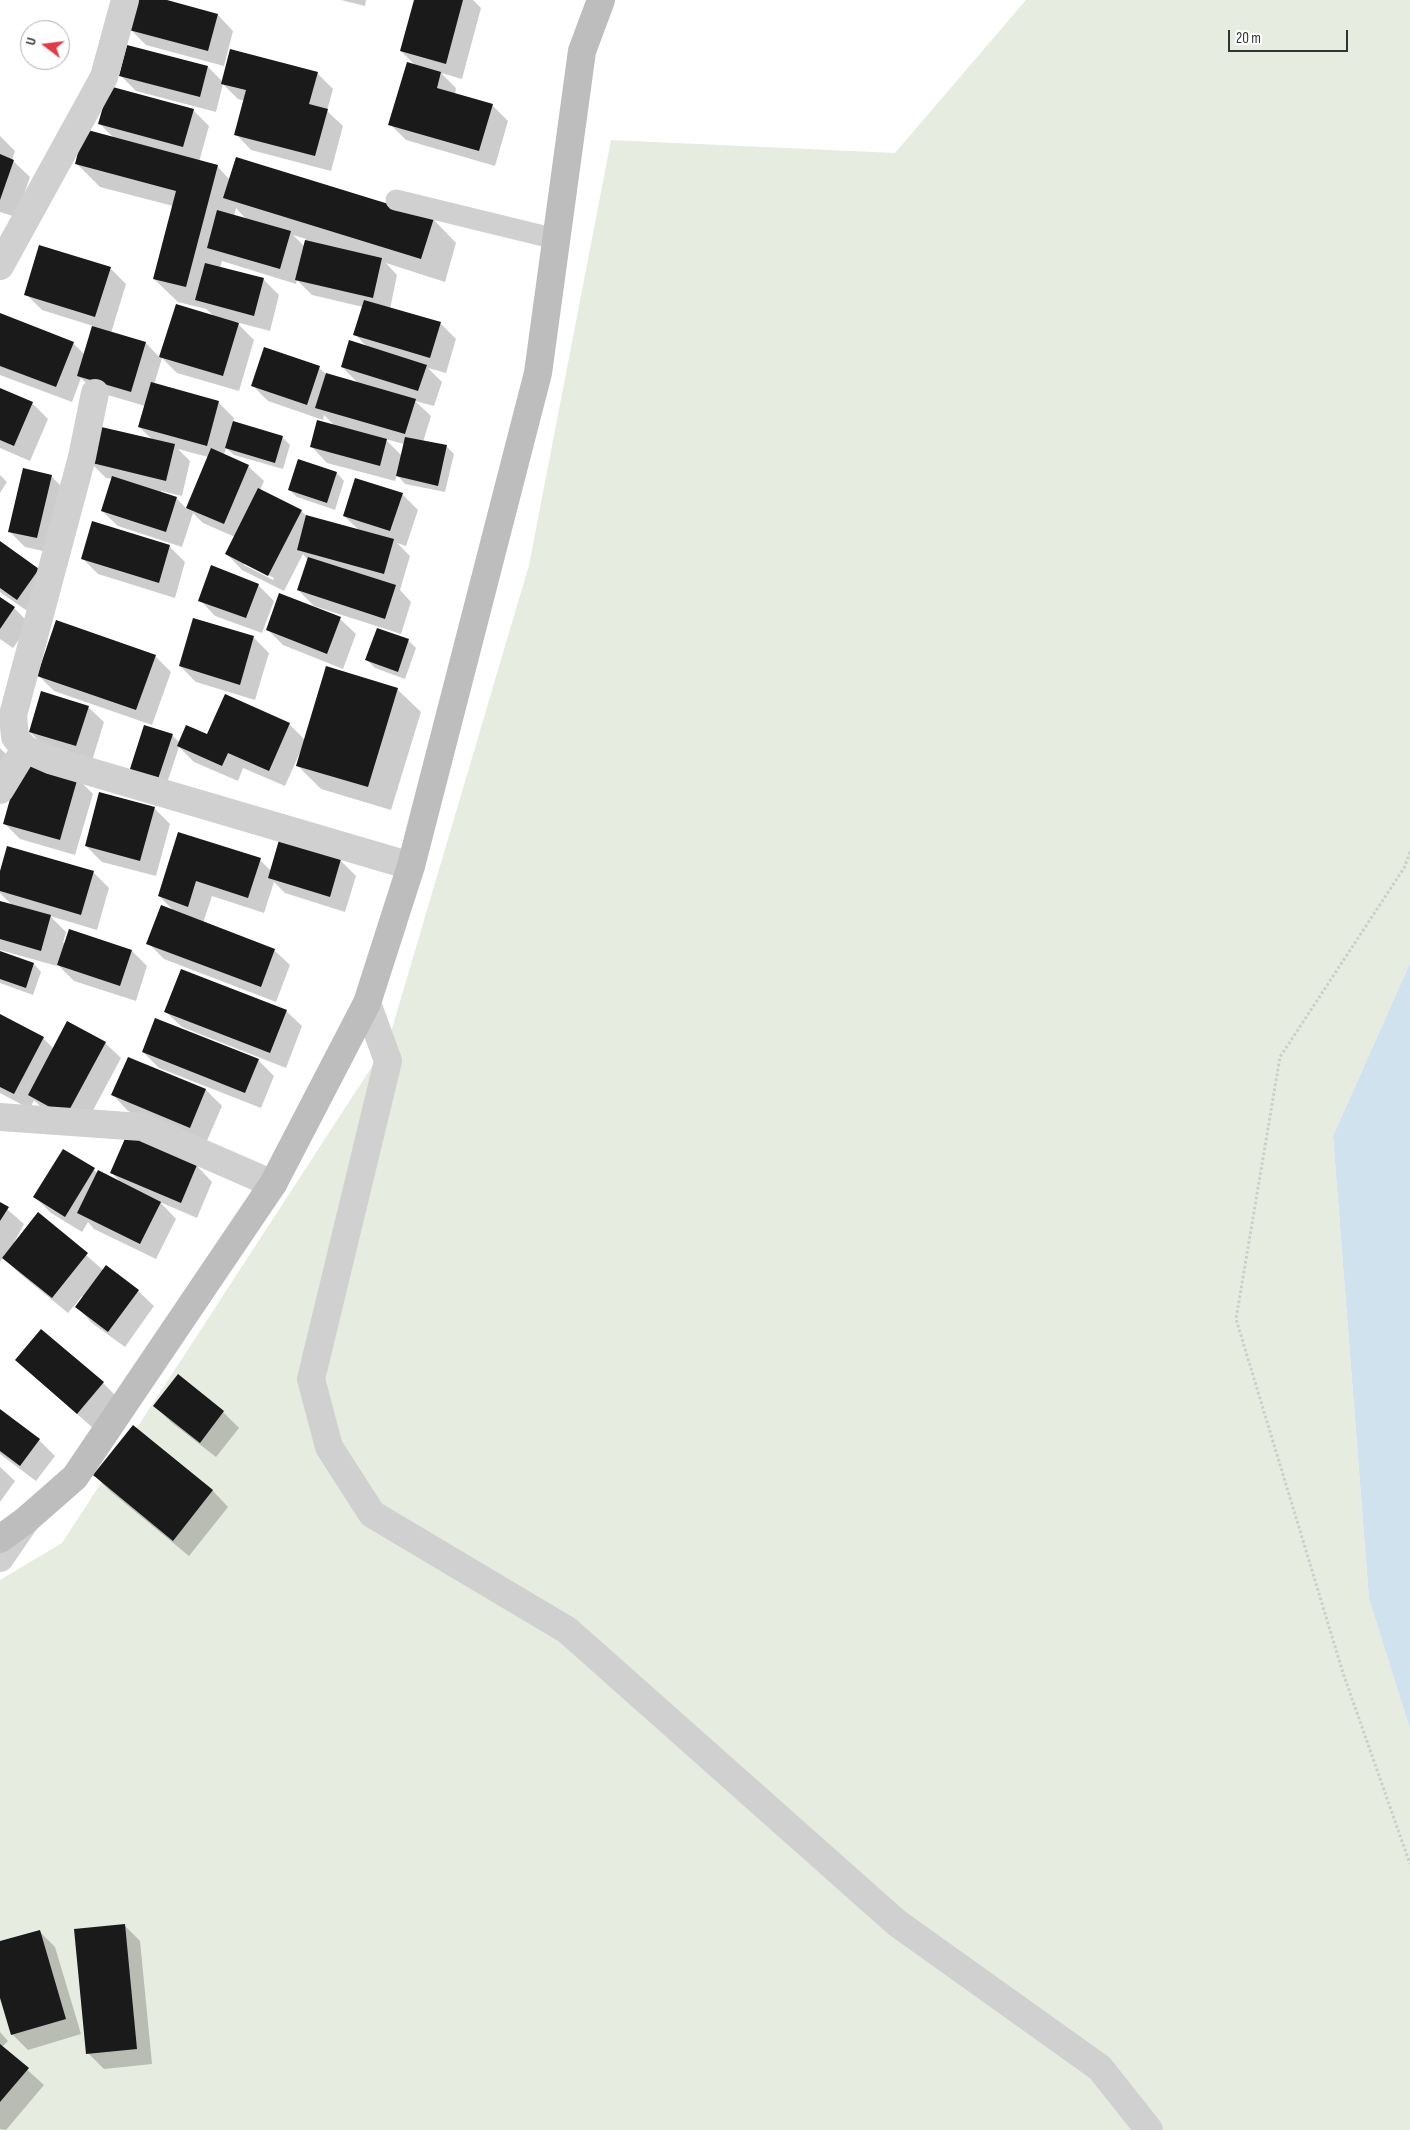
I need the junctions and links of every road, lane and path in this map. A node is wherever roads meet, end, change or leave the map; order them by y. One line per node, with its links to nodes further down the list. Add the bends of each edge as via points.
1 (125, 0): 5 (street, via 104,77)
2 (601, 0): 4 (main road, via 582,51)
3 (396, 200): 4 (lane)
4 (556, 239): 10 (main road, via 538,373)
5 (0, 266)
6 (95, 393): 7 (street, via 82,457 13,715 15,737)
7 (25, 749): 8 (street); 10 (street, via 50,760)
8 (0, 790)
9 (1410, 852): 17 (path, via 1404,868 1280,1057 1236,1319 1343,1673)
10 (411, 866): 11 (main road)
11 (367, 1003): 13 (main road); 18 (street, via 388,1061 312,1379 329,1447 372,1514 567,1630 897,1923 1100,2068)
12 (0, 1118): 13 (street, via 142,1127)
13 (273, 1184): 14 (main road, via 75,1477)
14 (26, 1520): 15 (main road); 16 (street)
15 (0, 1539)
16 (0, 1558)
17 (1410, 1864)
18 (1149, 2130)

